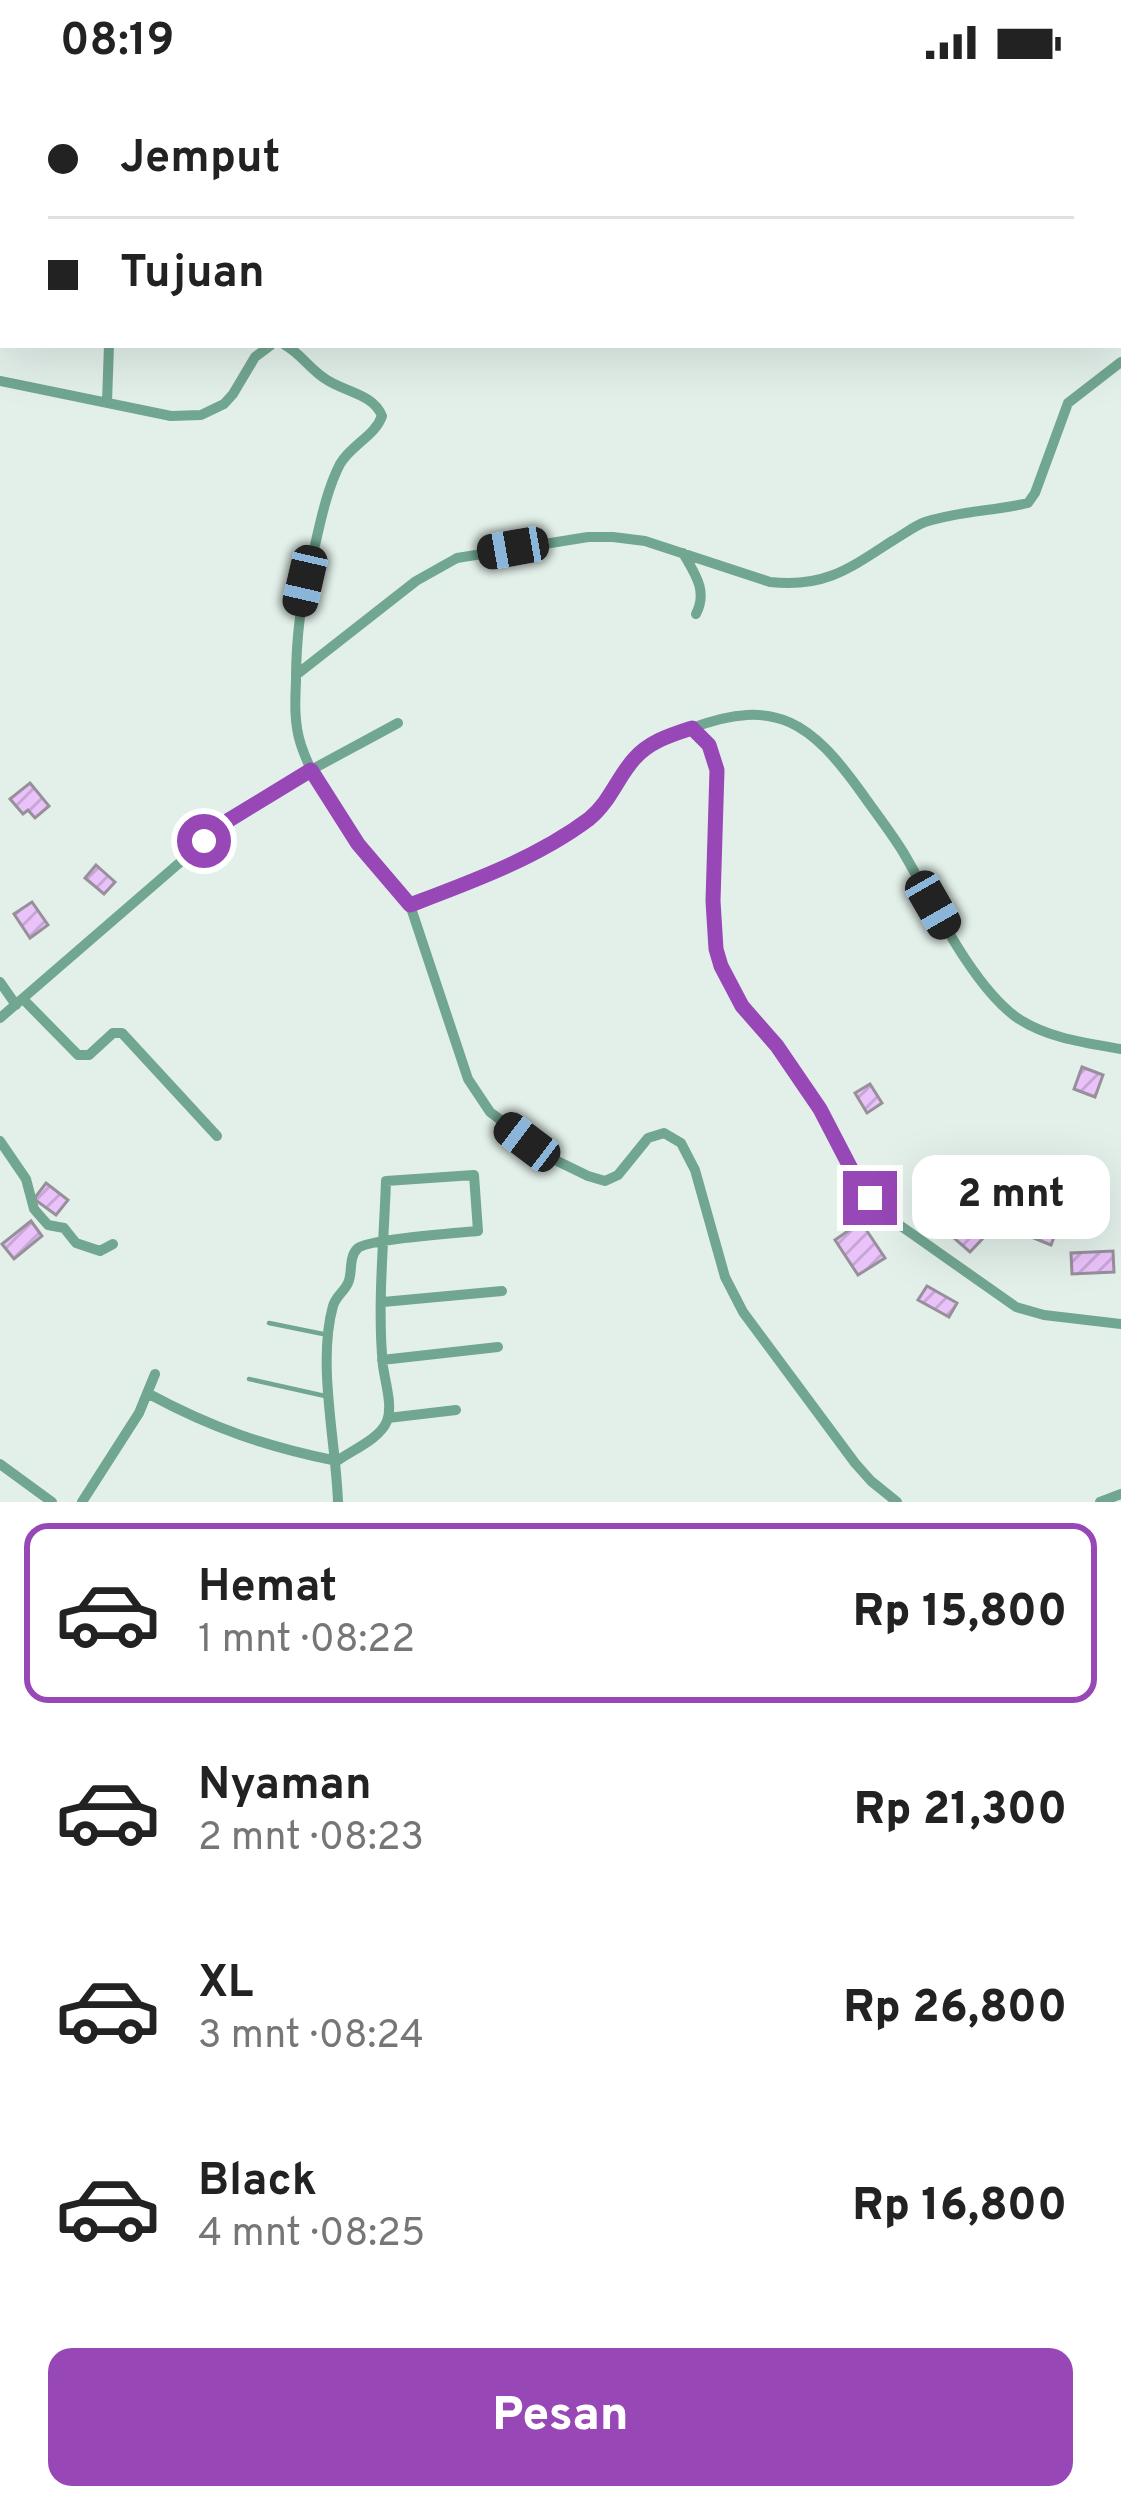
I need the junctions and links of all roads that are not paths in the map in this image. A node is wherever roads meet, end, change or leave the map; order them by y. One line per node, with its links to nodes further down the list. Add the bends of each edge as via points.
1 (110, 348): 6 (street)
2 (267, 348): 6 (street, via 224,404 200,415)
3 (291, 348): 9 (street, via 382,416 347,454 330,490 299,609)
4 (1121, 362): 7 (street, via 1068,403 1028,503 921,523 818,582 770,582)
5 (0, 381): 6 (street)
6 (106, 402)
7 (683, 553): 8 (street, via 701,590); 9 (street, via 588,537 457,558 416,580)
8 (696, 614)
9 (296, 675): 12 (street, via 296,723)
10 (398, 723): 12 (street)
11 (692, 728): 13 (street, via 645,749 596,813 562,836); 17 (street, via 747,715 792,723 824,743 1005,1008 1049,1033); 25 (street, via 717,770 713,901 721,966 820,1109 860,1186 891,1220 1016,1307)
12 (311, 770): 13 (street); 15 (street, via 229,820)
13 (410, 905): 41 (street, via 468,1079 490,1112 553,1159 605,1181 654,1135 681,1143 743,1312 856,1463)
14 (0, 982): 15 (street)
15 (19, 1002): 16 (street); 18 (street, via 78,1055 122,1033)
16 (0, 1018)
17 (1121, 1049)
18 (217, 1136)
19 (0, 1142): 21 (street, via 48,1225 100,1251)
20 (384, 1242): 20 (street, via 386,1180 474,1175 478,1231); 23 (street); 26 (street, via 354,1253)
21 (113, 1244)
22 (502, 1291): 23 (street)
23 (382, 1301): 28 (street)
24 (269, 1323): 26 (lane)
25 (1121, 1324)
26 (328, 1335): 32 (street)
27 (498, 1347): 28 (street)
28 (382, 1360): 34 (street)
29 (155, 1374): 31 (street)
30 (249, 1379): 32 (lane)
31 (149, 1394): 35 (street, via 230,1433); 39 (street)
32 (330, 1397): 35 (street)
33 (456, 1410): 34 (street)
34 (388, 1418): 35 (street)
35 (337, 1461): 40 (street)
36 (0, 1464): 38 (street)
37 (1121, 1494): 42 (street)
38 (52, 1502)
39 (82, 1502)
40 (338, 1502)
41 (897, 1502)
42 (1100, 1502)

